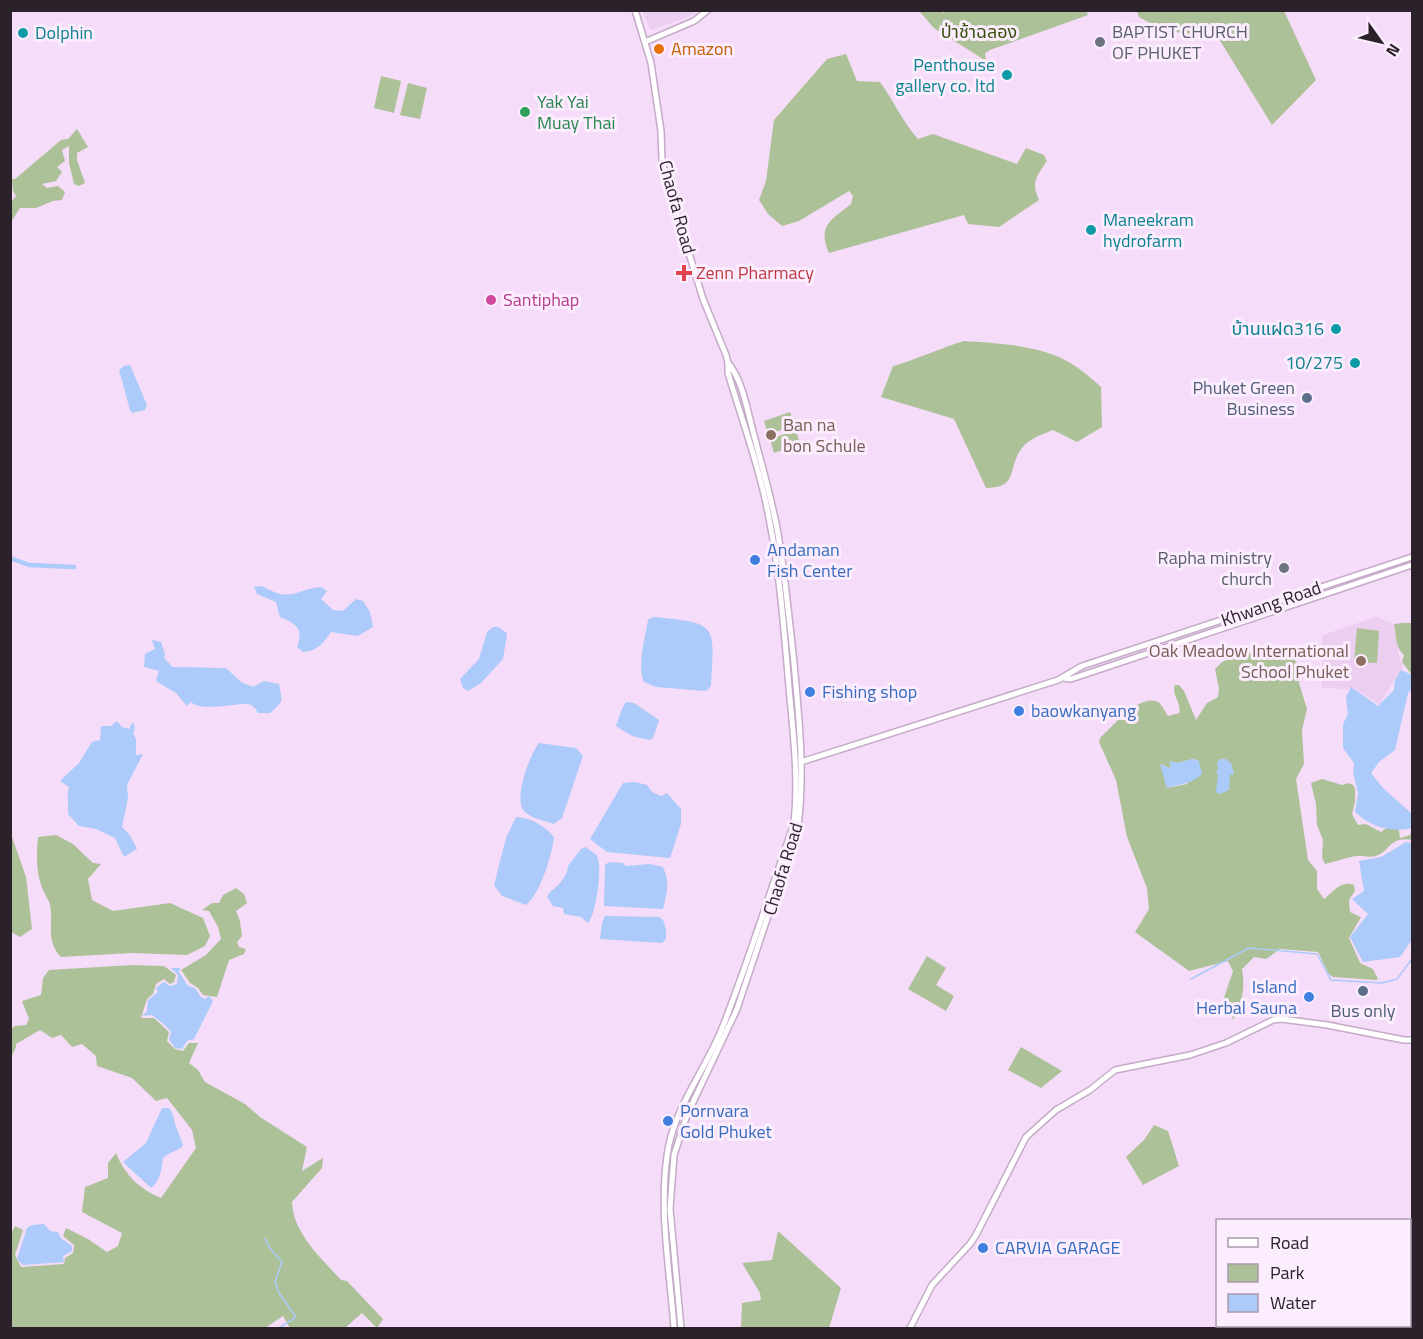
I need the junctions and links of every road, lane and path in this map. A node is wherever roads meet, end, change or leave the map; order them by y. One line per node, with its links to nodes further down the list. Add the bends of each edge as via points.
1 (635, 10): 3 (main road, Chaofa Road)
2 (708, 10): 3 (main road, via 694,21)
3 (645, 42): 11 (main road, Chaofa Road, via 669,188 703,299 728,363 769,515)
4 (1413, 557): 6 (main road, Khwang Road)
5 (1413, 565): 7 (main road, Khwang Road)
6 (1239, 615): 7 (main road); 8 (main road, Khwang Road)
7 (1241, 622): 9 (main road, Khwang Road)
8 (1153, 644): 9 (main road); 10 (main road, Khwang Road, via 1082,666)
9 (1155, 651): 10 (main road, Khwang Road)
10 (1064, 678): 11 (main road, Khwang Road)
11 (799, 762): 13 (main road, Chaofa Road, via 794,824 722,1028 673,1128 667,1153 663,1197); 14 (main road, Chaofa Road, via 802,795 798,826 737,1009 687,1115 674,1155 670,1209)
12 (1413, 1040): 15 (main road, via 1290,1018 1273,1020 1190,1055 1115,1070 1056,1110 1026,1137 976,1235 932,1284)
13 (674, 1329)
14 (681, 1329)
15 (910, 1329)

